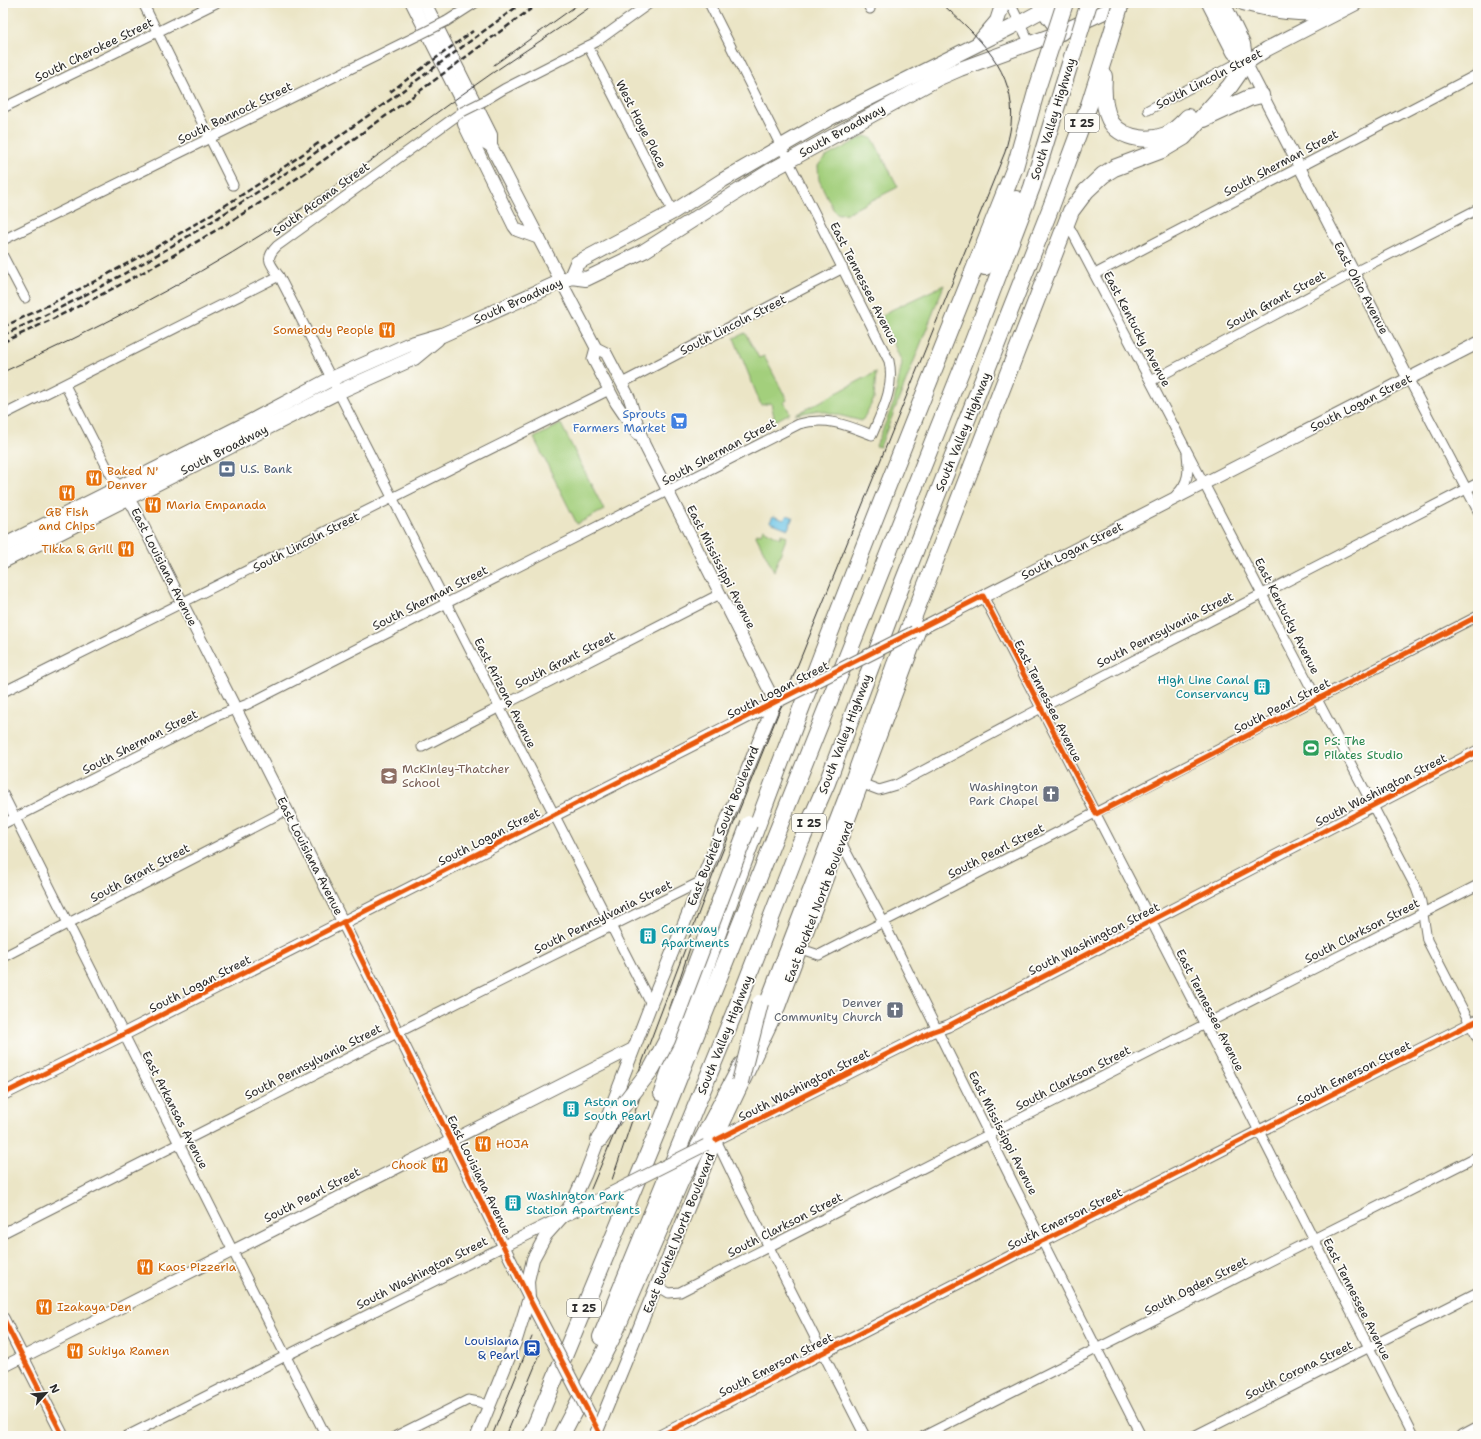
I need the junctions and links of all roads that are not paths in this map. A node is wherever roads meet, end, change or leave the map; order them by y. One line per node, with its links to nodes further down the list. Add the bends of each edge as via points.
1 (143, 3): 21 (street)
2 (216, 3): 21 (street, South Cherokee Street)
3 (412, 3): 36 (main road, via 481,140)
4 (425, 3): 36 (main road, via 491,135)
5 (475, 3): 35 (street, South Bannock Street, bridge, via 447,21)
6 (650, 3): 26 (street, South Acoma Street)
7 (709, 3): 37 (street, East Tennessee Avenue)
8 (1003, 3): 24 (main road, via 997,21)
9 (1010, 3): 20 (street)
10 (1065, 3): 64 (highway, bridge, via 1015,167)
11 (1106, 3): 18 (main road)
12 (1122, 3): 18 (main road, South Broadway); 23 (highway, South Valley Highway / I 25, bridge)
13 (1209, 3): 27 (main road, East Ohio Avenue, via 1234,52)
14 (1223, 3): 27 (main road, East Ohio Avenue, via 1243,44)
15 (1243, 3): 19 (main road, via 1270,11 1295,14)
16 (1356, 3): 19 (main road, South Lincoln Street)
17 (1050, 4): 20 (main road, South Broadway); 22 (highway, via 1048,15)
18 (1091, 10): 22 (main road, South Broadway); 29 (highway, South Valley Highway / I 25, bridge)
19 (1340, 11): 27 (main road, South Lincoln Street, via 1267,49)
20 (1020, 23): 24 (main road, South Broadway); 25 (street)
21 (158, 32): 31 (street, South Cherokee Street); 35 (street)
22 (1061, 32): 25 (main road, South Broadway)
23 (1110, 39): 27 (highway, via 1103,87 1108,117 1119,131 1137,138 1152,139 1167,134 1183,122 1234,69); 79 (highway, South Valley Highway / I 25, via 1052,207)
24 (978, 44): 37 (main road, South Broadway, via 839,114)
25 (1030, 44): 38 (main road, South Broadway, via 937,79)
26 (588, 46): 33 (street, South Acoma Street, bridge); 42 (street, West Hoye Place)
27 (1246, 63): 30 (street, East Ohio Avenue); 32 (street, South Lincoln Street, via 1232,66); 34 (highway, via 1230,86)
28 (1478, 74): 39 (street, South Sherman Street)
29 (1064, 81): 64 (highway, via 1002,234); 134 (highway, South Valley Highway / I 25, via 1032,187 973,341 662,1120)
30 (1261, 95): 34 (highway); 39 (street, East Ohio Avenue)
31 (3, 108)
32 (1148, 110)
33 (460, 113): 44 (main road, via 514,226 517,230); 50 (street, South Acoma Street, via 277,246 269,258)
34 (1196, 123): 159 (highway, via 1177,142 1103,175 1071,211 896,660 762,1021 681,1180 615,1332)
35 (210, 138): 40 (street); 45 (street, South Bannock Street)
36 (491, 146): 44 (main road)
37 (782, 146): 38 (street, East Tennessee Avenue); 42 (main road, South Broadway)
38 (789, 161): 47 (street, East Tennessee Avenue); 51 (main road, South Broadway, via 644,251 586,279)
39 (1298, 168): 48 (street, East Ohio Avenue); 49 (street, South Sherman Street)
40 (233, 185)
41 (1478, 209): 48 (street, South Grant Street)
42 (674, 212): 51 (main road, South Broadway, via 577,263)
43 (1071, 230): 49 (street, East Kentucky Avenue)
44 (539, 238): 51 (main road)
45 (3, 240)
46 (3, 256): 52 (street)
47 (843, 268): 60 (street, South Lincoln Street); 66 (street, East Tennessee Avenue, via 884,348 891,370 887,397)
48 (1353, 273): 57 (street, East Ohio Avenue); 59 (street, South Grant Street)
49 (1095, 274): 59 (street, East Kentucky Avenue)
50 (279, 276): 58 (street, East Arizona Avenue); 61 (street)
51 (566, 279): 53 (main road, South Broadway); 55 (street, East Mississippi Avenue)
52 (24, 298)
53 (442, 336): 58 (main road, South Broadway, via 408,345); 63 (main road, South Broadway, via 414,358)
54 (1478, 343): 57 (main road, South Logan Street)
55 (596, 348): 56 (street); 60 (street, East Mississippi Avenue, via 606,353)
56 (593, 359): 60 (street, via 612,382 616,385); 62 (street, East Mississippi Avenue)
57 (1408, 378): 69 (main road, South Logan Street); 71 (street, East Ohio Avenue)
58 (331, 379): 63 (street, East Arizona Avenue); 73 (main road, South Broadway)
59 (1151, 381): 68 (street, East Kentucky Avenue)
60 (622, 383): 67 (street, East Mississippi Avenue)
61 (65, 385): 65 (street); 73 (street, via 113,479)
62 (609, 390): 67 (street, East Mississippi Avenue); 74 (street, South Lincoln Street)
63 (338, 392): 73 (main road, South Broadway); 74 (street, East Arizona Avenue)
64 (922, 402): 87 (highway)
65 (3, 415)
66 (872, 435): 72 (street, South Sherman Street, via 830,421 806,422)
67 (644, 444): 72 (street, East Mississippi Avenue)
68 (1186, 447): 69 (street, East Kentucky Avenue); 75 (street, via 1187,480)
69 (1204, 482): 75 (main road, South Logan Street); 81 (street, East Kentucky Avenue)
70 (1478, 483): 71 (street, South Pennsylvania Street)
71 (1466, 489): 76 (street, East Ohio Avenue); 81 (street, South Pennsylvania Street)
72 (668, 492): 80 (street, East Mississippi Avenue); 84 (street, South Sherman Street)
73 (124, 493): 77 (main road, South Broadway); 78 (main road, South Broadway); 83 (street, East Louisiana Avenue)
74 (392, 499): 83 (street, South Lincoln Street); 84 (street, East Arizona Avenue)
75 (1172, 499): 82 (main road, South Logan Street)
76 (1478, 511)
77 (3, 546)
78 (3, 561)
79 (899, 592): 124 (highway, bridge, via 900,618 760,1002); 159 (highway, South Valley Highway / I 25, via 827,783 799,846 737,1006)
80 (720, 594): 90 (street, East Mississippi Avenue); 91 (street, South Grant Street)
81 (1262, 594): 89 (street, East Kentucky Avenue); 93 (street, South Pennsylvania Street)
82 (983, 596): 86 (main road, South Logan Street); 93 (street, East Tennessee Avenue)
83 (182, 603): 88 (street, South Lincoln Street); 92 (street, East Louisiana Avenue)
84 (446, 604): 91 (street, East Arizona Avenue); 92 (street, South Sherman Street, via 248,704)
85 (1478, 616): 89 (street, South Pearl Street)
86 (917, 630): 90 (main road, South Logan Street, bridge); 96 (main road, East Buchtel North Boulevard)
87 (822, 655): 128 (highway, bridge, via 749,824 667,1040 652,1068); 134 (highway, via 727,907)
88 (3, 692)
89 (1317, 700): 98 (street, East Kentucky Avenue); 100 (street, South Pearl Street)
90 (777, 701): 101 (main road, South Logan Street); 105 (main road, East Buchtel South Boulevard)
91 (499, 707): 94 (street, South Grant Street); 101 (street, East Arizona Avenue)
92 (235, 708): 99 (street, East Louisiana Avenue); 102 (street, South Sherman Street)
93 (1041, 708): 96 (street, South Pennsylvania Street, via 890,788 879,790); 100 (street, East Tennessee Avenue)
94 (422, 747)
95 (1478, 751): 98 (street, South Washington Street)
96 (863, 784): 104 (main road, East Buchtel North Boulevard)
97 (3, 794): 102 (street, East Arkansas Avenue)
98 (1372, 806): 107 (street, East Kentucky Avenue, via 1416,888); 108 (street, South Washington Street)
99 (287, 810): 109 (street, East Louisiana Avenue); 111 (street, South Grant Street)
100 (1096, 814): 108 (street, East Tennessee Avenue); 110 (street, South Pearl Street)
101 (554, 816): 109 (main road, South Logan Street); 112 (street, East Arizona Avenue)
102 (15, 818): 103 (street, South Sherman Street); 111 (street, East Arkansas Avenue)
103 (3, 824)
104 (841, 842): 110 (street, East Mississippi Avenue); 113 (main road, East Buchtel North Boulevard)
105 (700, 882): 112 (street, South Pennsylvania Street); 115 (main road, East Buchtel South Boulevard)
106 (1478, 885): 107 (street, South Clarkson Street)
107 (1423, 914): 116 (street, East Kentucky Avenue, via 1427,940); 117 (street, South Clarkson Street)
108 (1150, 921): 117 (street, East Tennessee Avenue); 118 (street, South Washington Street)
109 (343, 922): 119 (street, East Louisiana Avenue); 120 (main road, South Logan Street)
110 (884, 923): 113 (street, South Pearl Street, via 819,955); 118 (street, East Mississippi Avenue)
111 (68, 924): 114 (street, South Grant Street); 120 (street, East Arkansas Avenue)
112 (611, 926): 115 (street, East Arizona Avenue); 119 (street, South Pennsylvania Street)
113 (801, 949): 124 (main road, East Buchtel North Boulevard, via 779,1007)
114 (3, 957)
115 (651, 1004): 122 (main road, East Buchtel South Boulevard)
116 (1474, 1022): 121 (street, East Kentucky Avenue); 125 (street, South Emerson Street)
117 (1205, 1025): 125 (street, East Tennessee Avenue); 126 (street, South Clarkson Street)
118 (936, 1030): 126 (street, East Mississippi Avenue); 129 (street, South Washington Street)
119 (397, 1033): 127 (street, East Louisiana Avenue); 130 (street, South Pennsylvania Street)
120 (124, 1034): 123 (main road, South Logan Street); 130 (street, East Arkansas Avenue)
121 (1478, 1039)
122 (634, 1048): 127 (street, South Pearl Street); 128 (main road, East Buchtel South Boulevard)
123 (3, 1094)
124 (734, 1099): 129 (main road, East Buchtel North Boulevard)
125 (1258, 1133): 135 (street, South Emerson Street); 136 (street, East Tennessee Avenue)
126 (989, 1135): 135 (street, East Mississippi Avenue); 138 (street, South Clarkson Street)
127 (451, 1140): 137 (street, East Louisiana Avenue); 139 (street, South Pearl Street)
128 (599, 1140): 132 (main road, East Buchtel South Boulevard, via 578,1191)
129 (711, 1143): 132 (street, South Washington Street, bridge); 138 (street); 140 (main road, East Buchtel North Boulevard)
130 (179, 1144): 133 (street, South Pennsylvania Street); 139 (street, East Arkansas Avenue)
131 (1478, 1156): 136 (street, South Ogden Street)
132 (562, 1217): 137 (street, South Washington Street); 142 (main road, East Buchtel South Boulevard, via 546,1235 533,1259 528,1281)
133 (3, 1233)
134 (614, 1234): 158 (highway, South Valley Highway / I 25)
135 (1042, 1240): 144 (street, East Mississippi Avenue); 146 (street, South Emerson Street)
136 (1313, 1240): 144 (street, South Ogden Street); 145 (street, East Tennessee Avenue)
137 (504, 1246): 142 (street, East Louisiana Avenue); 147 (street, South Washington Street)
138 (769, 1247): 140 (street, South Clarkson Street, via 680,1292 669,1293); 146 (street)
139 (232, 1250): 147 (street, East Arkansas Avenue); 148 (street, South Pearl Street)
140 (658, 1286): 152 (main road, East Buchtel North Boulevard)
141 (1478, 1292): 145 (street, South Corona Street)
142 (529, 1298): 150 (main road, East Buchtel South Boulevard, via 516,1340); 152 (main road, East Louisiana Avenue, bridge)
143 (3, 1318): 148 (street)
144 (1097, 1349): 162 (street, South Ogden Street); 163 (street, East Mississippi Avenue)
145 (1370, 1349): 164 (street, South Corona Street); 165 (street, East Tennessee Avenue)
146 (823, 1352): 160 (street, South Emerson Street); 161 (street)
147 (286, 1356): 154 (street, South Washington Street); 155 (street, East Arkansas Avenue)
148 (23, 1357): 149 (street, South Pearl Street); 153 (street)
149 (3, 1367)
150 (489, 1406): 156 (street, via 468,1400); 157 (main road, East Buchtel South Boulevard)
151 (1478, 1428): 166 (main road)
152 (598, 1434)
153 (63, 1436)
154 (127, 1436)
155 (326, 1436)
156 (396, 1436)
157 (477, 1436)
158 (531, 1436)
159 (560, 1436)
160 (660, 1436)
161 (865, 1436)
162 (924, 1436)
163 (1141, 1436)
164 (1194, 1436)
165 (1414, 1436)
166 (1463, 1436)

